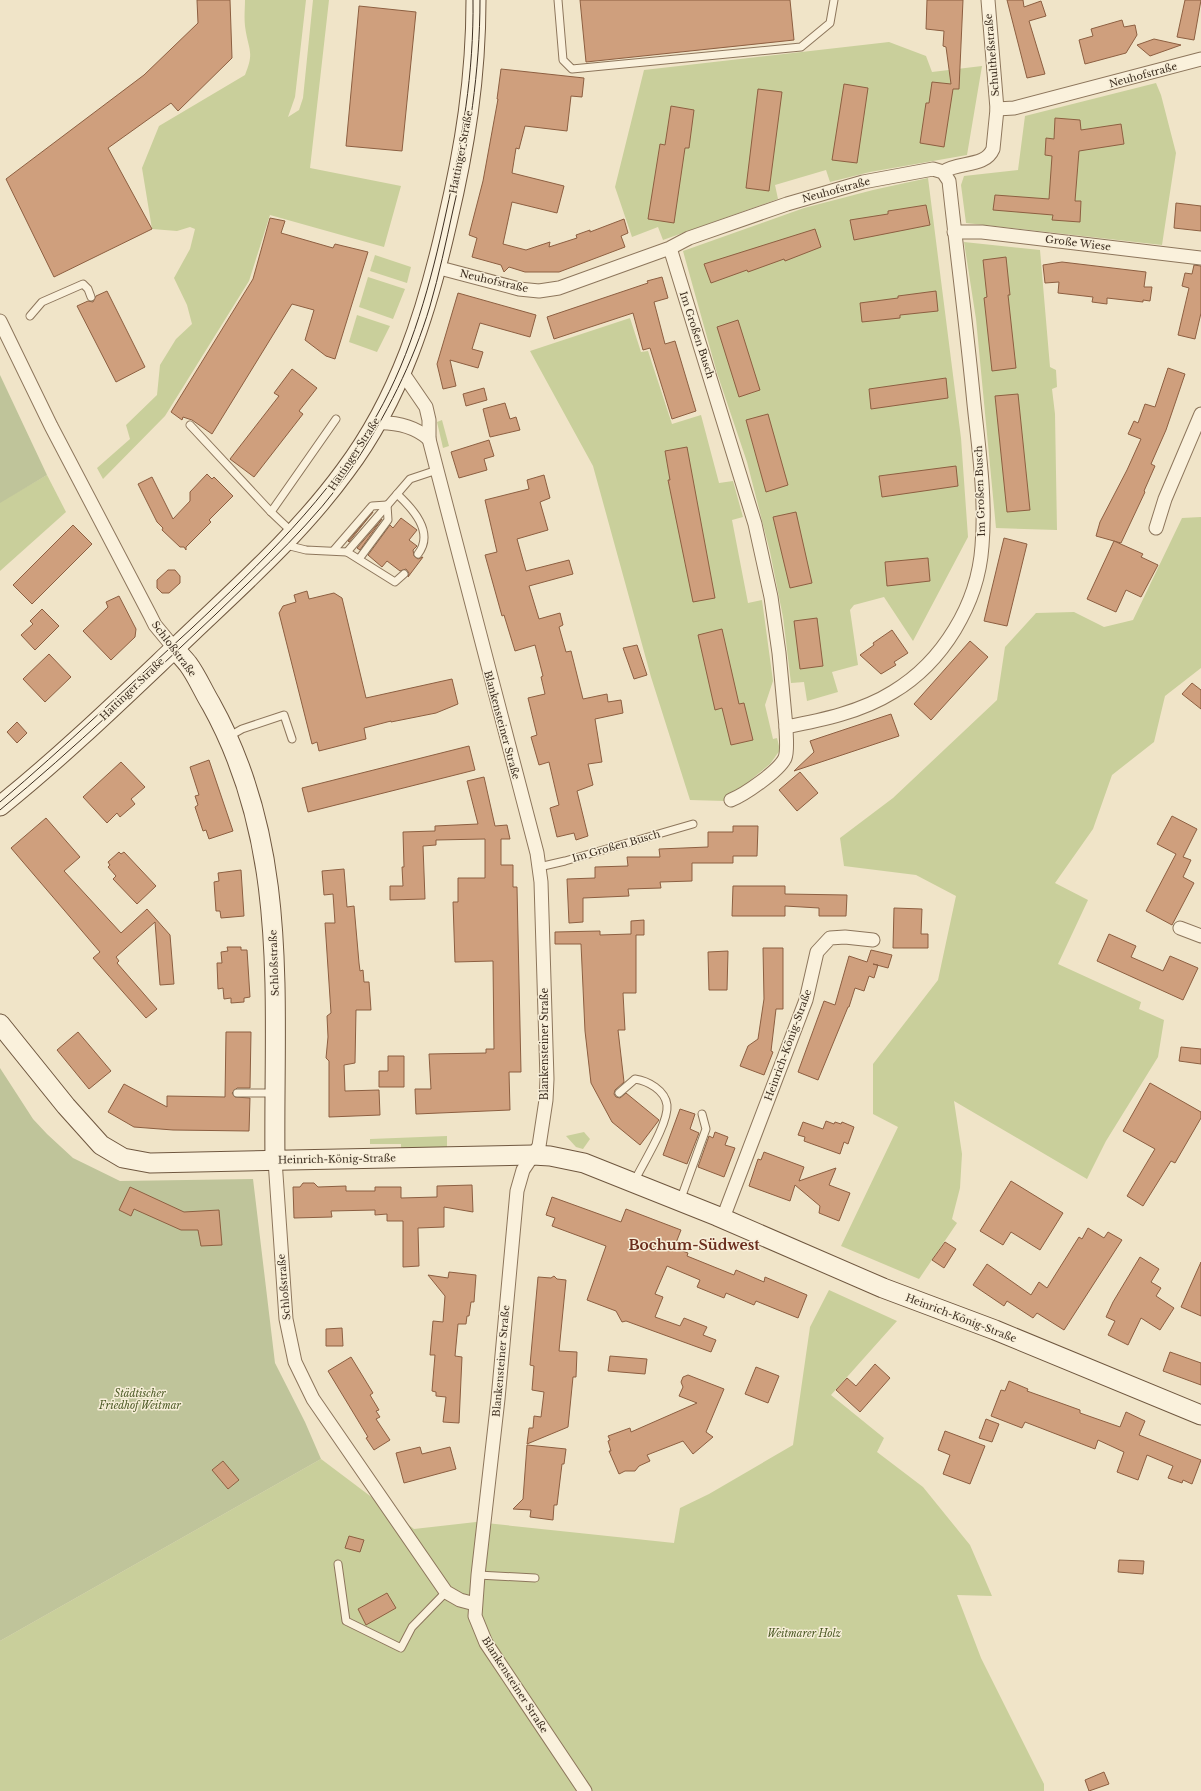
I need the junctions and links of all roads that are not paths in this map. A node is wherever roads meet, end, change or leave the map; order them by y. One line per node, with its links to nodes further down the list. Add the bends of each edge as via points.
1 (476, 0): 11 (main road, Hattinger Straße, via 475,46 468,120 456,186)
2 (558, 0): 3 (lane, via 563,60 572,69 801,47 830,23)
3 (834, 0)
4 (988, 0): 6 (street, Schultheßstraße)
5 (1201, 59): 6 (street, Neuhofstraße, via 1014,108)
6 (997, 109): 7 (street, Neuhofstraße, via 991,155 986,160 949,167)
7 (943, 172): 8 (street, Im Großen Busch, via 949,181); 9 (street, Neuhofstraße, via 933,169 911,172 834,190 689,238)
8 (954, 232): 10 (street, Große Wiese, via 982,232); 33 (street, Im Großen Busch, via 982,483 982,548 978,577 953,633 910,681 892,693 855,710)
9 (670, 248): 11 (street, Neuhofstraße, via 559,288 539,291 519,290); 33 (street, Im Großen Busch, via 755,524 771,597)
10 (1201, 258)
11 (436, 267): 15 (main road, Hattinger Straße, via 419,329)
12 (91, 297): 13 (lane, via 83,284 42,302)
13 (30, 316)
14 (0, 321): 32 (street, Schloßstraße, via 51,426 152,620)
15 (402, 372): 18 (main road, Hattinger Straße); 20 (street, Blankensteiner Straße, via 426,407)
16 (1201, 414): 25 (street, via 1165,499)
17 (336, 419): 24 (lane)
18 (375, 423): 20 (street, via 400,424 420,431); 26 (main road, Hattinger Straße, via 347,469)
19 (190, 424): 24 (lane)
20 (429, 439): 21 (street, Blankensteiner Straße)
21 (437, 470): 22 (lane, via 410,479); 39 (street, Blankensteiner Straße)
22 (396, 494): 23 (lane); 29 (lane, via 414,510 424,531 423,548)
23 (387, 505): 27 (lane, via 372,506); 28 (lane); 30 (lane, via 388,520)
24 (271, 512): 26 (lane)
25 (1156, 528)
26 (288, 539): 27 (lane, via 306,550); 32 (main road, Hattinger Straße)
27 (334, 550): 28 (lane)
28 (347, 552): 30 (lane)
29 (418, 554)
30 (358, 559): 31 (lane, via 395,582)
31 (404, 574)
32 (174, 648): 34 (main road, Schloßstraße, via 188,665); 37 (main road, Hattinger Straße, via 83,736)
33 (786, 727): 36 (street, Im Großen Busch, via 784,759 747,793)
34 (228, 737): 35 (lane, via 284,715); 46 (main road, Schloßstraße, via 245,782 263,847 270,890 276,976)
35 (292, 739)
36 (731, 800)
37 (0, 806)
38 (693, 824): 39 (lane, Im Großen Busch)
39 (539, 867): 48 (street, Blankensteiner Straße, via 547,1079 539,1146)
40 (1180, 928): 41 (street)
41 (1201, 936)
42 (873, 940): 52 (street, Heinrich-König-Straße, via 830,938 817,952 806,1000)
43 (0, 1024): 49 (main road, Heinrich-König-Straße, via 66,1106 101,1145 114,1154 132,1161 150,1163)
44 (619, 1093): 50 (lane, via 635,1079 645,1081 658,1090 667,1104 665,1121)
45 (237, 1094): 46 (lane)
46 (275, 1094): 49 (main road, Schloßstraße)
47 (702, 1114): 51 (lane, via 706,1129)
48 (533, 1155): 49 (main road, Heinrich-König-Straße); 50 (main road, Heinrich-König-Straße, via 584,1162); 55 (street, Blankensteiner Straße, via 523,1170 517,1191 498,1399)
49 (275, 1160): 57 (street, Schloßstraße, via 286,1319 295,1362 317,1405)
50 (634, 1182): 51 (main road, Heinrich-König-Straße)
51 (680, 1201): 52 (main road, Heinrich-König-Straße)
52 (723, 1218): 53 (main road, Heinrich-König-Straße, via 883,1288 992,1328)
53 (1201, 1415)
54 (338, 1564): 57 (lane, via 346,1621 401,1648 412,1627)
55 (478, 1575): 56 (lane); 58 (street, Blankensteiner Straße)
56 (535, 1578)
57 (446, 1592): 58 (street, Schloßstraße, via 460,1600)
58 (475, 1604): 59 (street, Blankensteiner Straße, via 475,1616 486,1643)
59 (585, 1791)

